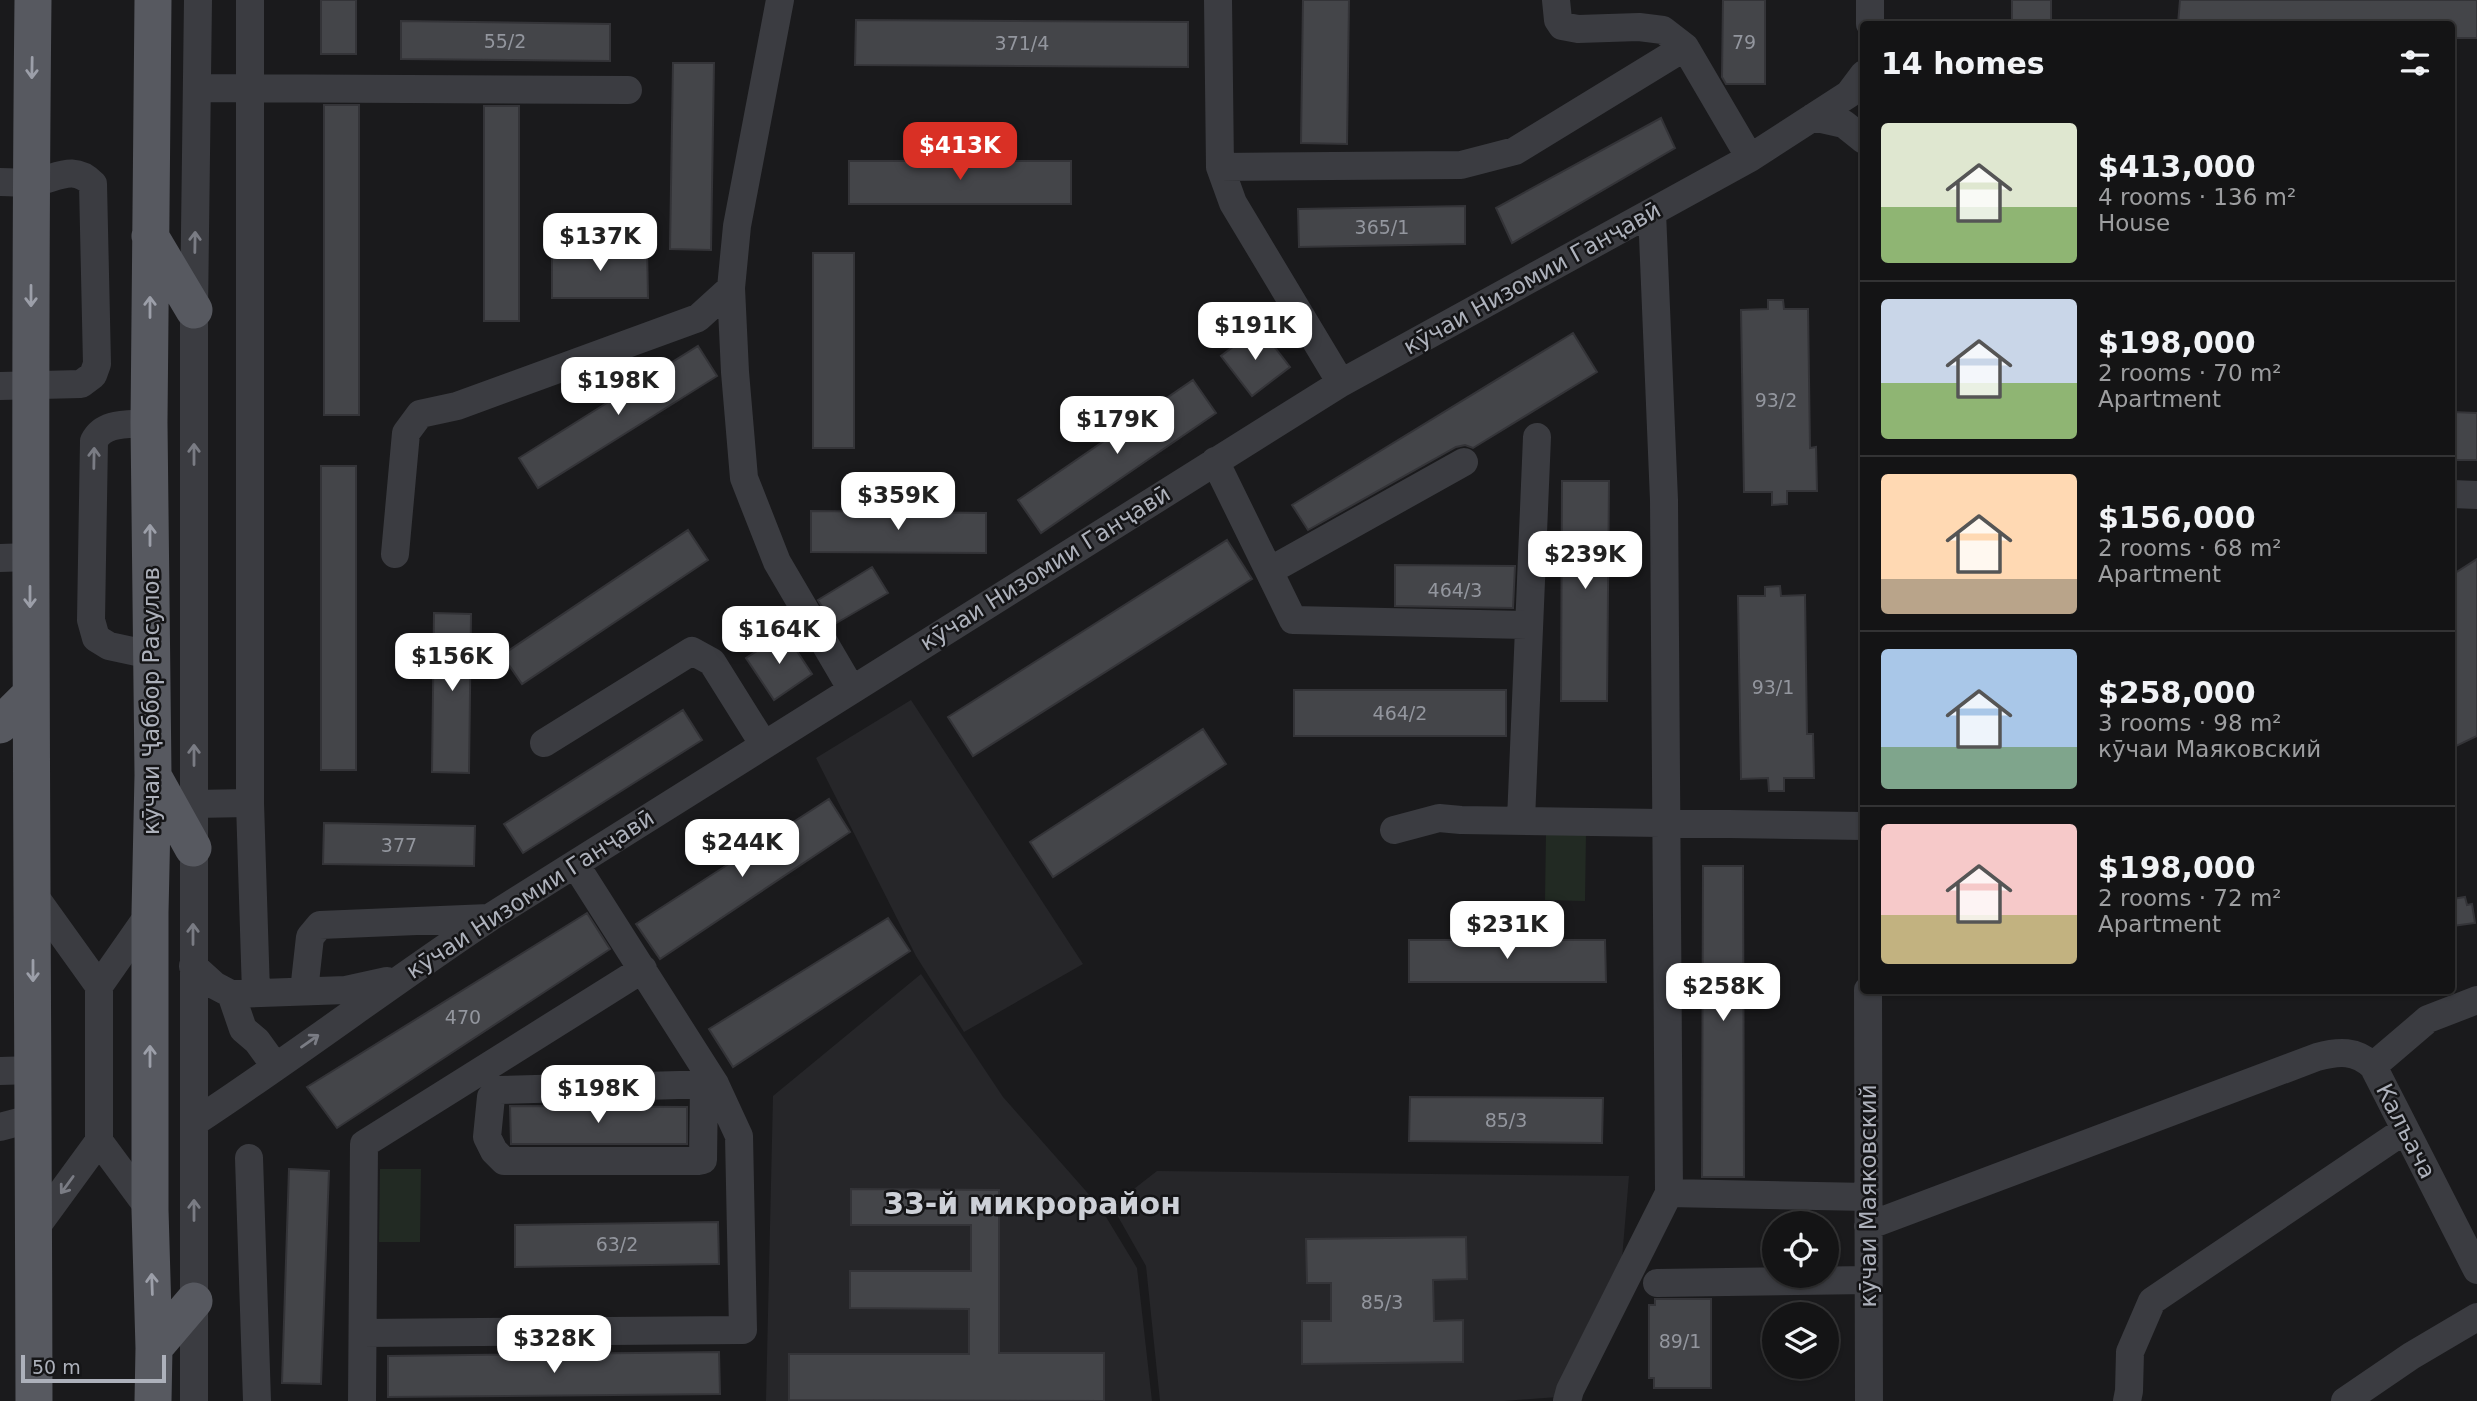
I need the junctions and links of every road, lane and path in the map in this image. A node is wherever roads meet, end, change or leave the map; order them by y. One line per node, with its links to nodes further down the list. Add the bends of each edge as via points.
1 (33, 0): 19 (main road, one-way to 19)
2 (153, 0): 21 (main road, кӯчаи Ҷаббор Расулов)
3 (198, 0): 12 (street)
4 (250, 0): 13 (street)
5 (780, 0): 22 (street, via 737,226)
6 (1218, 0): 18 (street)
7 (1556, 0): 10 (street, via 1562,26 1663,30)
8 (1870, 0): 9 (street)
9 (1870, 21)
10 (1685, 47): 17 (street); 18 (street, via 1515,151 1474,162)
11 (1860, 79): 15 (street, кӯчаи Низомии Ганҷавӣ, via 1849,94)
12 (197, 88): 13 (street); 23 (street, one-way to 12)
13 (251, 90): 14 (street); 43 (street)
14 (628, 90)
15 (1812, 117): 16 (street, via 1844,124); 17 (street, кӯчаи Низомии Ганҷавӣ)
16 (1860, 137)
17 (1750, 158): 20 (street, кӯчаи Низомии Ганҷавӣ)
18 (1220, 167): 24 (street, via 1233,202)
19 (15, 183): 25 (main road, one-way to 25); 25 (street, via 71,173 84,175 93,184 97,364 93,375 81,384)
20 (1652, 212): 24 (street, кӯчаи Низомии Ганҷавӣ); 46 (street, via 1664,500)
21 (150, 236): 23 (main road); 26 (main road, кӯчаи Ҷаббор Расулов, one-way to 21)
22 (732, 288): 32 (street, via 698,318 457,406 420,414 406,433); 37 (street, via 744,478 777,562)
23 (194, 310): 44 (street, one-way to 23)
24 (1341, 383): 28 (street, кӯчаи Низомии Ганҷавӣ)
25 (15, 385): 33 (main road)
26 (149, 423): 36 (main road, кӯчаи Ҷаббор Расулов, one-way to 26); 36 (street, one-way to 26, via 109,646 96,638 91,620 94,441 108,426)
27 (1537, 436): 35 (street)
28 (1215, 461): 34 (street); 37 (street, кӯчаи Низомии Ганҷавӣ)
29 (1464, 462): 34 (street)
30 (2455, 494): 31 (street)
31 (2477, 495)
32 (395, 554)
33 (15, 557): 38 (main road, one-way to 38)
34 (1269, 571): 35 (street, via 1293,620)
35 (1529, 625): 45 (street)
36 (151, 655): 42 (main road, кӯчаи Ҷаббор Расулов)
37 (852, 690): 41 (street, кӯчаи Низомии Ганҷавӣ)
38 (30, 695): 39 (main road); 52 (main road)
39 (0, 725)
40 (544, 743): 41 (street, via 692,651 712,662)
41 (764, 745): 51 (street, кӯчаи Низомии Ганҷавӣ)
42 (152, 775): 50 (main road); 53 (main road, кӯчаи Ҷаббор Расулов)
43 (250, 803): 44 (street); 60 (street)
44 (193, 804): 50 (street)
45 (1521, 820): 46 (street); 48 (street, via 1439,818)
46 (1666, 823): 47 (street); 72 (street)
47 (1860, 826)
48 (1394, 830)
49 (0, 831): 52 (main road, via 12,838)
50 (193, 848): 55 (street, one-way to 50)
51 (575, 864): 54 (street, кӯчаи Низомии Ганҷавӣ); 56 (street)
52 (33, 880): 58 (street); 65 (main road, one-way to 65)
53 (150, 913): 58 (street); 74 (main road, кӯчаи Ҷаббор Расулов, one-way to 53)
54 (489, 918): 57 (street, кӯчаи Низомии Ганҷавӣ); 59 (street, via 320,925 310,937)
55 (193, 966): 60 (street, via 214,985); 68 (street)
56 (643, 969): 66 (street); 82 (street, via 364,1144)
57 (400, 978): 59 (street, via 346,990); 63 (street, кӯчаи Низомии Ганҷавӣ, one-way to 57)
58 (99, 986): 70 (street)
59 (304, 991): 60 (street)
60 (244, 993): 63 (street, via 243,1029)
61 (1868, 994): 73 (street, кӯчаи Маяковский)
62 (2477, 1000): 64 (street, Калъача, via 2428,1019)
63 (275, 1066): 68 (street, кӯчаи Низомии Ганҷавӣ)
64 (2373, 1066): 69 (street, Калъача); 75 (street, via 2363,1057 2340,1051 2317,1057)
65 (17, 1070): 67 (main road)
66 (710, 1085): 66 (street, via 499,1090 491,1097 487,1137 504,1161 703,1160); 82 (street, via 739,1136 743,1330)
67 (17, 1122): 76 (main road)
68 (195, 1122): 80 (street, one-way to 68)
69 (2405, 1130): 77 (street, Калъача); 91 (street, via 2152,1301 2130,1352)
70 (99, 1140): 74 (street); 76 (street, one-way to 76)
71 (249, 1158): 87 (street)
72 (1668, 1193): 73 (street); 89 (street)
73 (1868, 1197): 75 (street, кӯчаи Маяковский)
74 (150, 1210): 83 (main road, кӯчаи Ҷаббор Расулов, one-way to 74)
75 (1868, 1226): 78 (street, кӯчаи Маяковский)
76 (34, 1230): 84 (main road)
77 (2477, 1270)
78 (1868, 1280): 79 (street); 90 (street, кӯчаи Маяковский)
79 (1657, 1283)
80 (194, 1301): 83 (main road); 86 (street)
81 (2477, 1317): 92 (street)
82 (363, 1333): 88 (street)
83 (154, 1348): 85 (main road, кӯчаи Ҷаббор Расулов)
84 (34, 1401)
85 (153, 1401)
86 (194, 1401)
87 (257, 1401)
88 (362, 1401)
89 (1567, 1401)
90 (1869, 1401)
91 (2127, 1401)
92 (2345, 1401)

